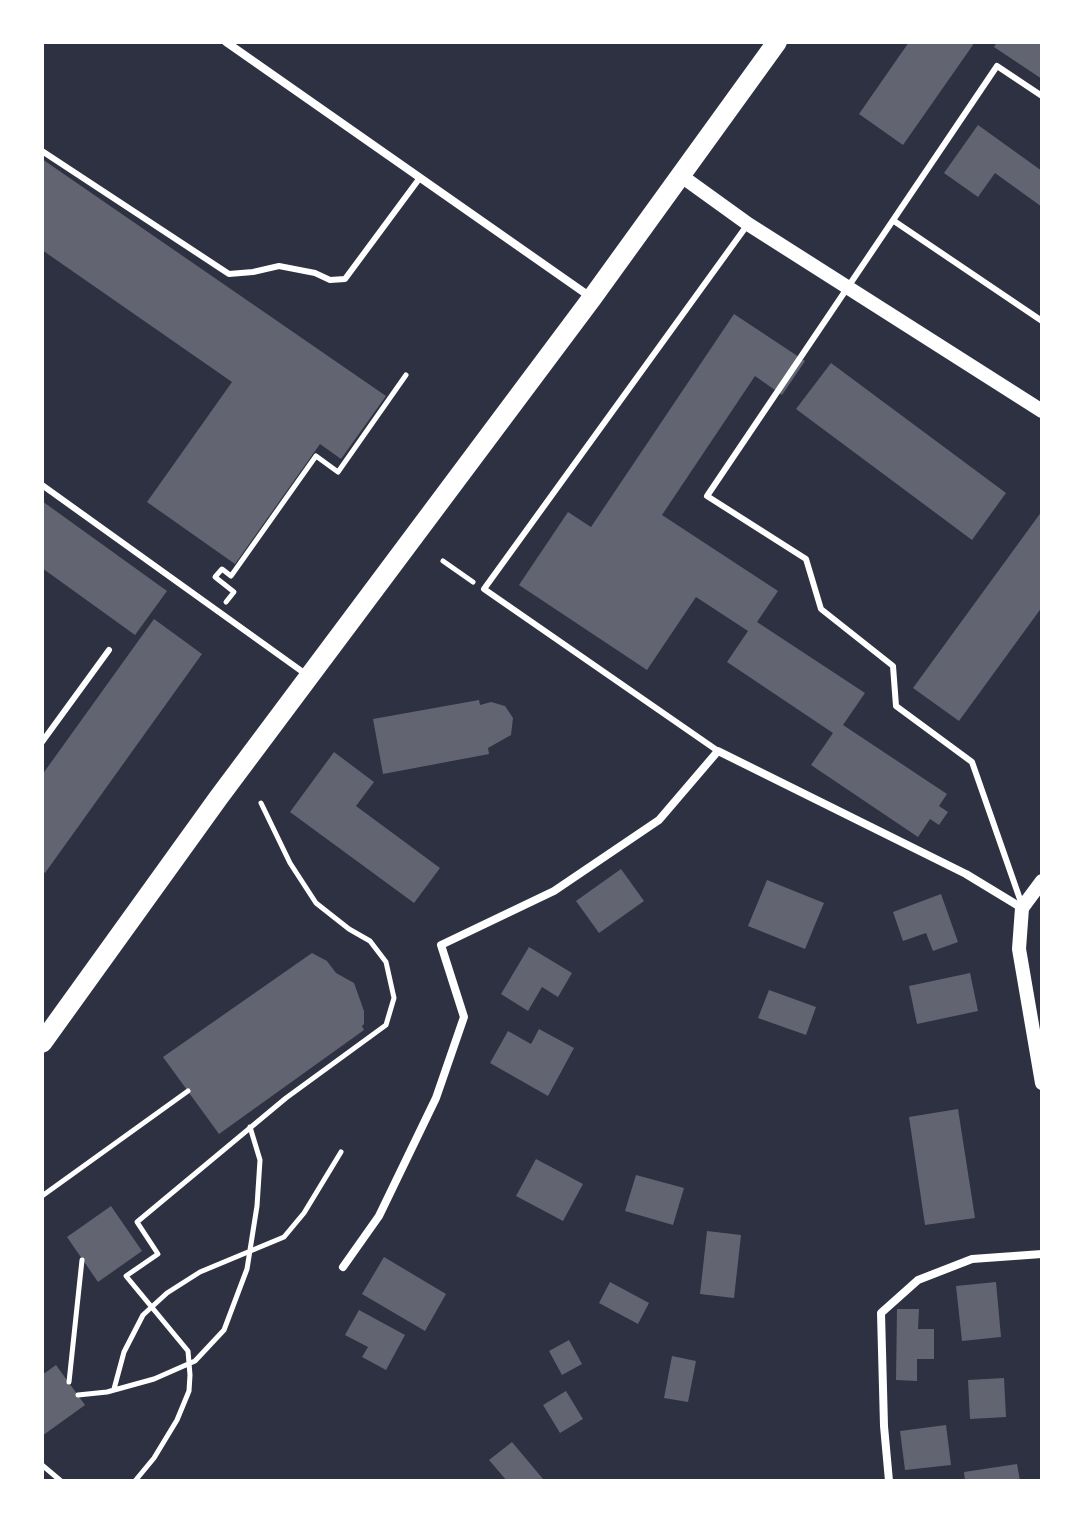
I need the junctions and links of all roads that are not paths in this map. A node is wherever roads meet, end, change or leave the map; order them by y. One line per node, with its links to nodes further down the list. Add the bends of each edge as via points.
1 (226, 42): 6 (street)
2 (774, 43): 5 (main road)
3 (1042, 96): 7 (lane, via 997,66)
4 (42, 151): 6 (lane, via 229,274 279,266 345,279)
5 (680, 175): 8 (street); 10 (main road)
6 (419, 179): 10 (street)
7 (894, 221): 9 (lane); 11 (lane)
8 (748, 224): 9 (street); 17 (lane, via 484,589)
9 (847, 287): 12 (street); 19 (lane, via 707,496 806,559 821,609 893,666 896,706 972,762)
10 (592, 298): 15 (main road)
11 (1042, 321)
12 (1042, 411)
13 (42, 485): 15 (lane)
14 (109, 650): 16 (lane)
15 (310, 677): 20 (main road)
16 (42, 742)
17 (718, 751): 19 (street, via 966,874); 23 (street, via 659,820 554,891 441,945 464,1017 436,1098 385,1203)
18 (1042, 881): 19 (street)
19 (1022, 908): 21 (street, via 1019,949)
20 (42, 1043)
21 (1042, 1083)
22 (1042, 1254): 24 (street, via 972,1259 918,1280 881,1313)
23 (343, 1267)
24 (889, 1481)

